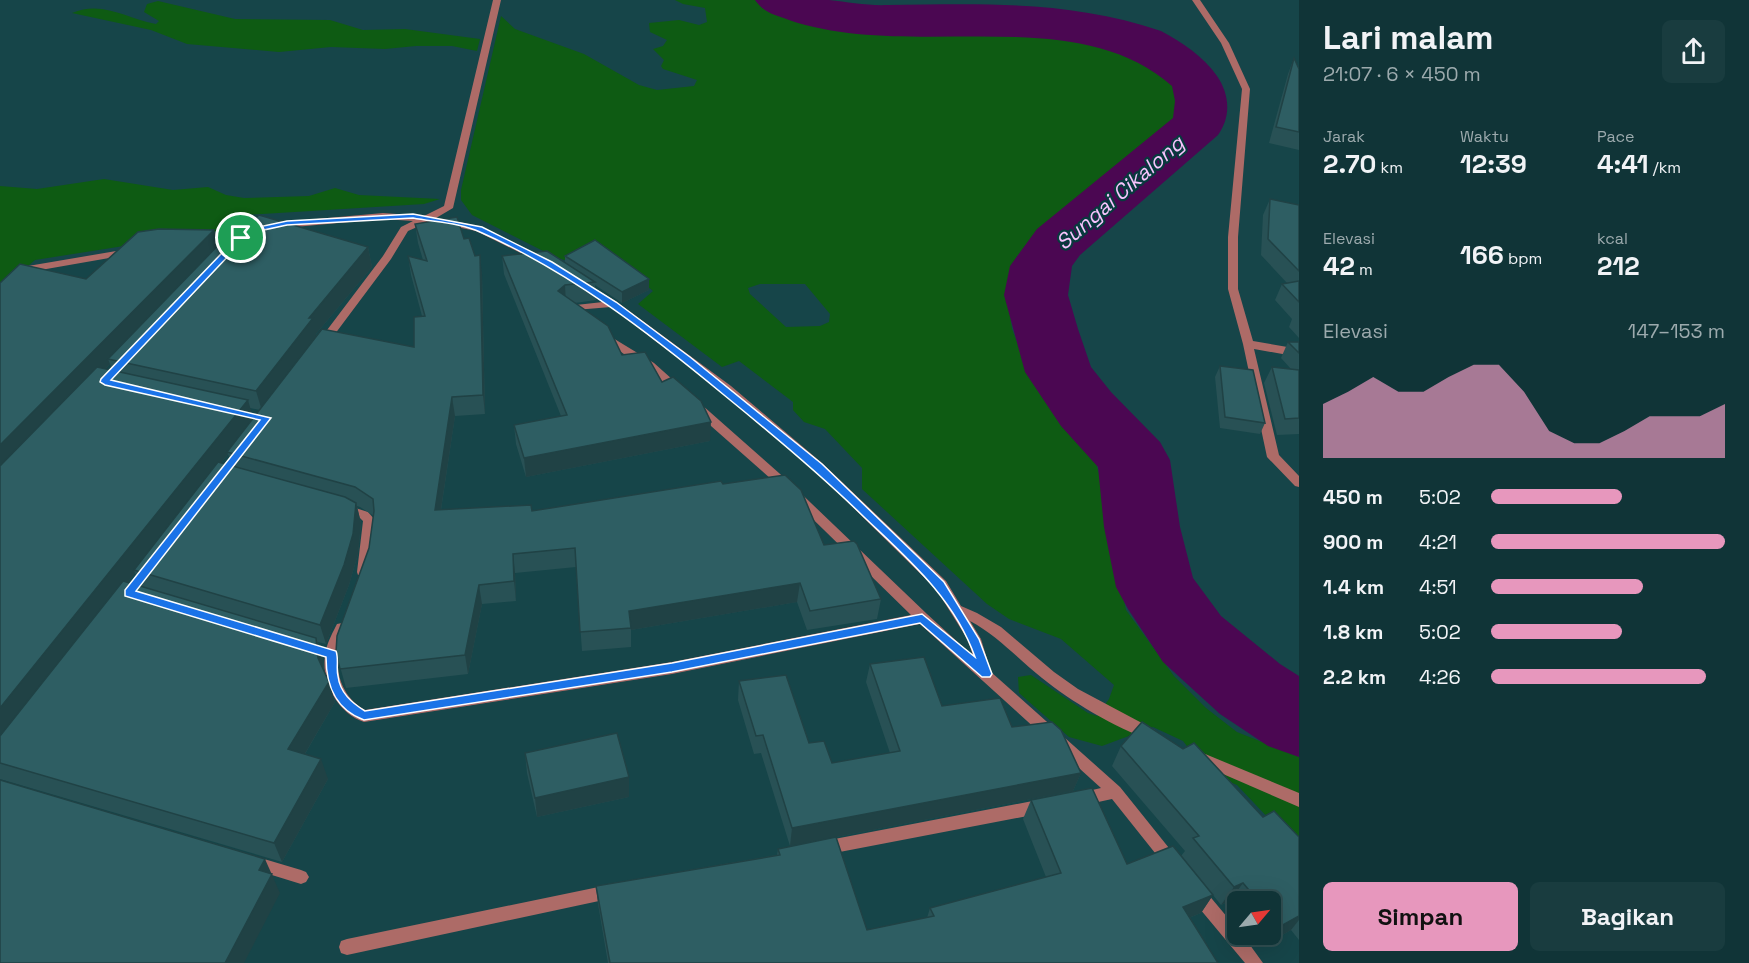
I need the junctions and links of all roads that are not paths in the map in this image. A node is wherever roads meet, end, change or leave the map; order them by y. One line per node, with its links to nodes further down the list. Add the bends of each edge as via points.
1 (497, 0): 3 (street, via 448,208)
2 (1196, 0): 12 (street, via 1225,43 1246,89 1233,237 1233,289)
3 (426, 218): 4 (street, via 383,216 287,223); 8 (street, via 479,229); 13 (street, via 404,229)
4 (247, 231): 5 (street); 6 (street)
5 (195, 240)
6 (233, 246)
7 (141, 249): 10 (street, via 32,268)
8 (549, 263)
9 (576, 280): 11 (street)
10 (0, 295)
11 (613, 304): 16 (street, via 566,309 650,366); 20 (street, via 727,389 818,466 941,585)
12 (1248, 344): 14 (street); 15 (street, via 1273,458)
13 (316, 352)
14 (1299, 353)
15 (1299, 483)
16 (784, 484): 17 (street); 22 (street)
17 (761, 487)
18 (333, 506): 19 (street, via 369,520)
19 (358, 583)
20 (959, 612): 23 (street); 24 (street, via 980,618 1049,676 1093,705)
21 (347, 614): 22 (street, via 327,652 332,677 346,706 364,716 672,668)
22 (922, 618): 23 (street)
23 (986, 674): 26 (street)
24 (1160, 739)
25 (1179, 749): 27 (street)
26 (1115, 792): 28 (street); 33 (street)
27 (1299, 800)
28 (804, 852)
29 (234, 857): 30 (street)
30 (301, 877)
31 (632, 887): 32 (street)
32 (346, 947)
33 (1255, 963)

